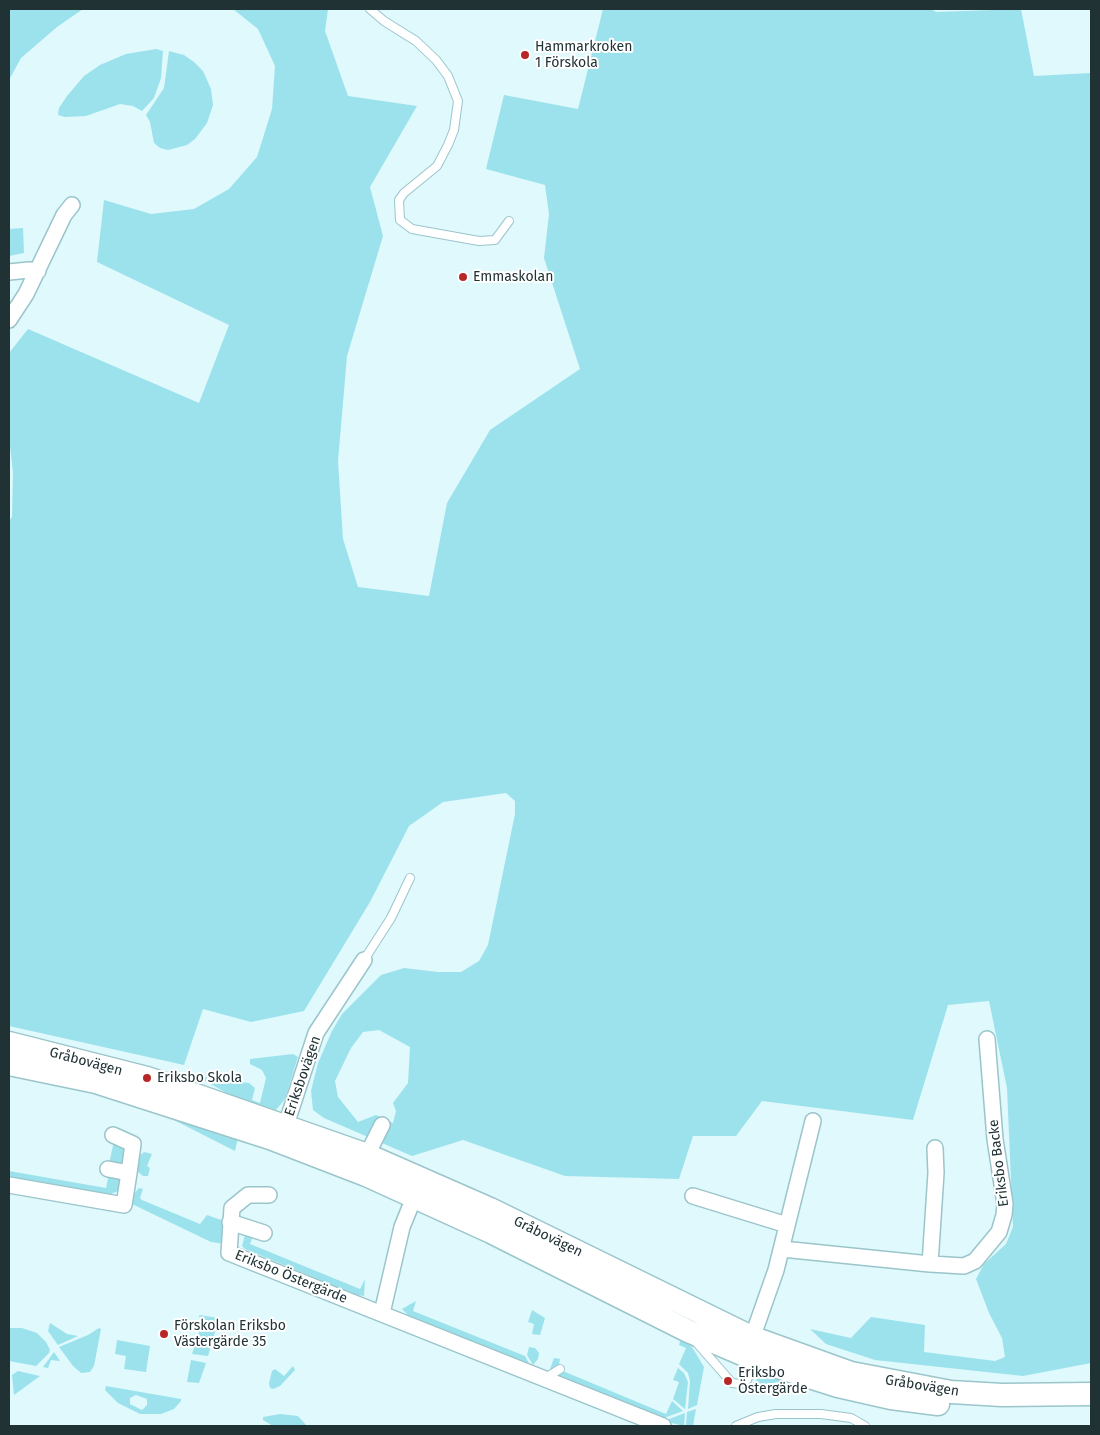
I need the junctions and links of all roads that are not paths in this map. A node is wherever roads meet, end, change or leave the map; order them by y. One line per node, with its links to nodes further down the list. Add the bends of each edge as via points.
1 (370, 9): 3 (lane, via 431,55 448,76 458,101 454,130 448,145 436,166 399,200 400,220 412,229 479,241 495,240)
2 (72, 205): 4 (street, via 64,215)
3 (509, 221)
4 (38, 271): 5 (street); 6 (street)
5 (9, 272)
6 (9, 320)
7 (410, 878): 8 (lane, via 391,918)
8 (364, 960): 14 (street, Eriksbovägen, via 316,1034)
9 (987, 1039): 28 (street, Eriksbo Backe, via 995,1139 1005,1204 1002,1225 975,1261 964,1266)
10 (9, 1043): 14 (main road, Gråbovägen, via 147,1078)
11 (9, 1064): 14 (main road, Gråbovägen, via 96,1082)
12 (813, 1121): 25 (street)
13 (382, 1125): 17 (street)
14 (278, 1131): 17 (main road, Gråbovägen); 21 (main road, Gråbovägen)
15 (113, 1136): 19 (street, via 133,1144)
16 (936, 1148): 28 (street)
17 (366, 1155): 21 (main road, Gråbovägen)
18 (108, 1169): 19 (street)
19 (129, 1173): 20 (street, via 124,1205)
20 (9, 1185)
21 (418, 1187): 29 (street, via 402,1227); 30 (main road, Gråbovägen, via 550,1261); 31 (main road, Gråbovägen, via 576,1250)
22 (269, 1195): 24 (street, Eriksbo Östergärde, via 248,1195 232,1208)
23 (694, 1196): 25 (street)
24 (230, 1222): 26 (street); 29 (street, Eriksbo Östergärde, via 229,1253)
25 (787, 1225): 27 (street)
26 (264, 1233)
27 (782, 1249): 28 (street, Eriksbo Backe); 31 (street)
28 (930, 1264)
29 (382, 1313): 33 (street, Eriksbo Östergärde)
30 (688, 1331): 31 (main road, Gråbovägen); 31 (lane, via 732,1383 741,1384 747,1380)
31 (749, 1349): 34 (main road, Gråbovägen, via 951,1392); 35 (main road, Gråbovägen, via 838,1386 926,1404)
32 (560, 1369): 33 (lane)
33 (544, 1379): 36 (street, Eriksbo Östergärde)
34 (1091, 1394)
35 (1091, 1408)
36 (663, 1426)
37 (736, 1426): 38 (lane, via 758,1417 821,1414 850,1418)
38 (865, 1426)

